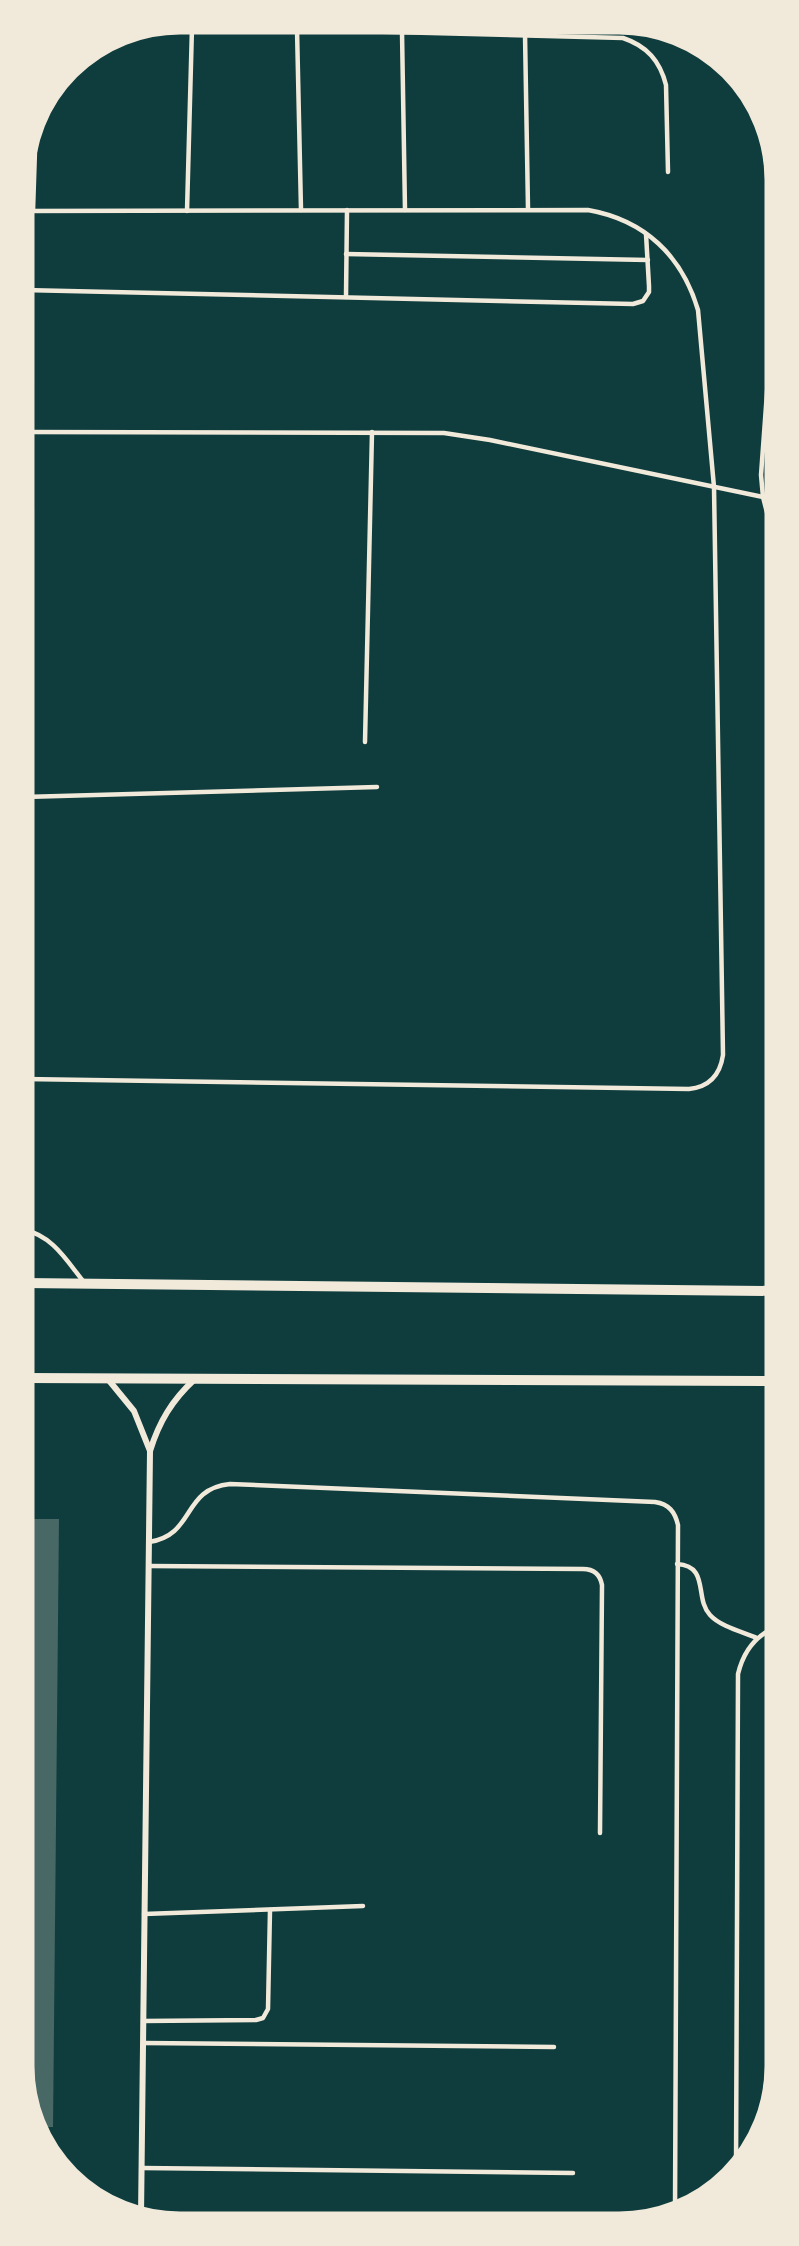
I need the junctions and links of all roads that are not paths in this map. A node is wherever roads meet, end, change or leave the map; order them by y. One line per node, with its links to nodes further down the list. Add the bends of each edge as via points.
1 (192, 33): 13 (lane)
2 (297, 33): 9 (lane)
3 (402, 33): 11 (lane)
4 (464, 33): 5 (lane)
5 (525, 34): 7 (lane, via 623,38 644,47 659,64 666,85); 8 (lane)
6 (35, 156): 12 (lane)
7 (668, 172)
8 (528, 209): 11 (lane); 14 (lane, via 603,212 630,222)
9 (301, 210): 10 (lane); 13 (lane)
10 (347, 210): 11 (lane); 15 (lane)
11 (405, 210)
12 (33, 211): 13 (lane)
13 (188, 211)
14 (646, 234): 16 (lane); 22 (lane, via 672,257 693,291)
15 (346, 254): 16 (lane); 18 (lane)
16 (648, 260): 18 (lane, via 649,292 638,303)
17 (33, 290): 18 (lane)
18 (346, 297)
19 (766, 401): 23 (lane)
20 (33, 432): 21 (lane)
21 (372, 432): 22 (lane, via 444,433 490,440); 25 (lane)
22 (714, 487): 23 (lane); 28 (lane, via 723,1055 713,1079 689,1089)
23 (763, 497): 24 (lane)
24 (766, 506)
25 (365, 742)
26 (377, 788): 27 (lane)
27 (33, 797)
28 (33, 1079)
29 (33, 1233): 31 (lane, via 50,1241)
30 (33, 1283): 31 (street)
31 (85, 1284): 32 (street)
32 (766, 1291)
33 (33, 1378): 34 (street)
34 (107, 1378): 35 (street); 37 (street, via 134,1411)
35 (196, 1378): 36 (street); 37 (street, via 167,1411)
36 (766, 1381)
37 (150, 1451): 38 (street)
38 (149, 1542): 39 (lane, via 176,1532 202,1493 230,1484 643,1501 662,1503 673,1512 678,1525); 40 (street)
39 (677, 1564): 42 (lane, via 698,1575 705,1606 712,1617); 53 (lane)
40 (149, 1566): 43 (lane, via 594,1571 602,1585); 46 (street)
41 (766, 1633): 42 (lane)
42 (757, 1638): 50 (lane, via 741,1661 738,1681)
43 (600, 1833)
44 (363, 1906): 45 (lane)
45 (270, 1910): 46 (lane); 47 (lane, via 266,2016 256,2020)
46 (144, 1914): 47 (street)
47 (143, 2021): 48 (street)
48 (143, 2043): 49 (lane); 51 (street)
49 (554, 2047)
50 (736, 2155)
51 (141, 2168): 52 (lane); 54 (street)
52 (573, 2173)
53 (675, 2202)
54 (141, 2207)

